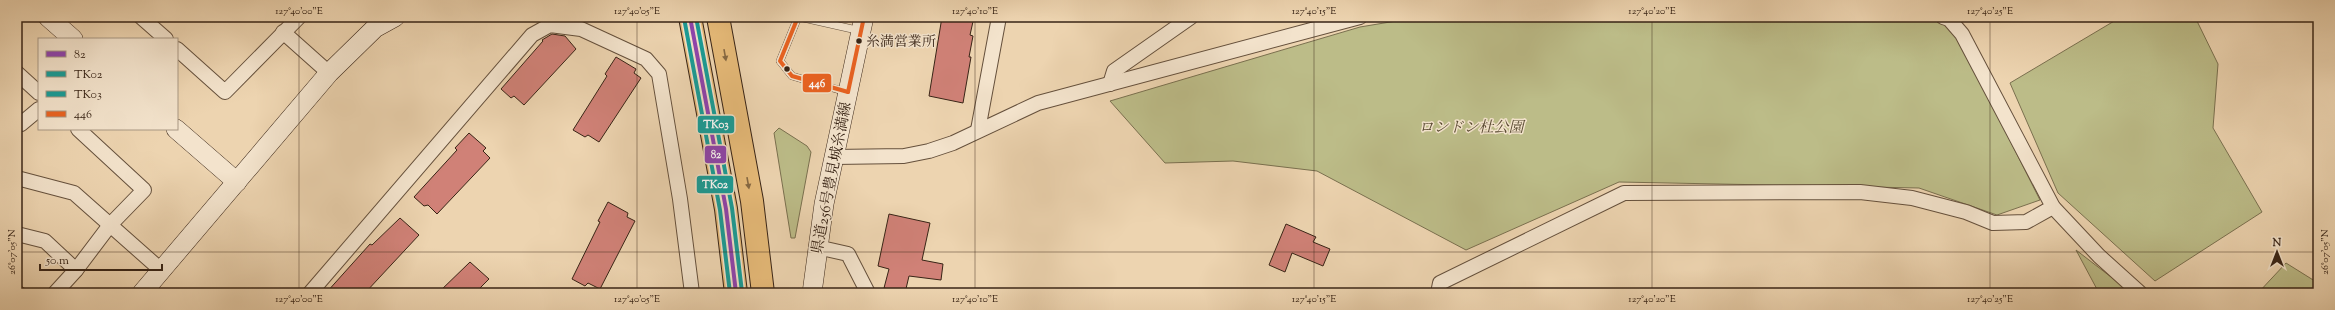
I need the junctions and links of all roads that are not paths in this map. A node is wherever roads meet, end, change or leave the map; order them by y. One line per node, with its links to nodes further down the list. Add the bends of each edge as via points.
1 (48, 17): 14 (street)
2 (141, 17): 15 (street)
3 (299, 17): 13 (street)
4 (395, 17): 18 (street, via 375,28)
5 (690, 17): 40 (highway, via 724,201)
6 (718, 17): 41 (highway, one-way to 41, via 752,201)
7 (799, 17): 12 (lane); 21 (lane, via 780,61 792,76)
8 (1000, 17): 26 (street)
9 (1191, 17): 19 (street, via 1114,71)
10 (1360, 17): 19 (street)
11 (1943, 17): 30 (street, via 1949,19 1962,34)
12 (863, 24): 21 (street, 県道256号豊見城糸満線)
13 (283, 32): 16 (street, via 225,92); 18 (street)
14 (72, 38)
15 (165, 38)
16 (178, 50)
17 (17, 73): 20 (street)
18 (329, 73): 29 (street)
19 (1110, 84): 26 (street, via 1038,103)
20 (38, 92)
21 (848, 92): 27 (street, 県道256号豊見城糸満線)
22 (38, 110): 23 (street, via 21,124)
23 (17, 123)
24 (79, 130): 31 (street, via 144,190)
25 (177, 130): 29 (street)
26 (978, 130): 27 (street, via 929,151 904,156)
27 (834, 157): 33 (street, 県道256号豊見城糸満線)
28 (17, 178): 31 (street, via 74,193)
29 (237, 182): 35 (street)
30 (2053, 207): 44 (street, via 2026,222 1993,223 1966,212 1912,198 1860,192 1624,193 1440,283); 45 (street, via 2099,256)
31 (110, 225): 34 (street); 35 (street)
32 (17, 234): 34 (street, via 45,241)
33 (817, 247): 42 (street, 県道256号豊見城糸満線); 43 (street, via 848,254)
34 (76, 270): 36 (street)
35 (161, 270): 37 (street)
36 (55, 293)
37 (142, 293)
38 (310, 293): 39 (street, via 532,35 550,25 581,29 646,59 659,74 680,199)
39 (692, 293)
40 (736, 293)
41 (763, 293)
42 (812, 293)
43 (868, 293)
44 (1438, 293)
45 (2140, 293)

